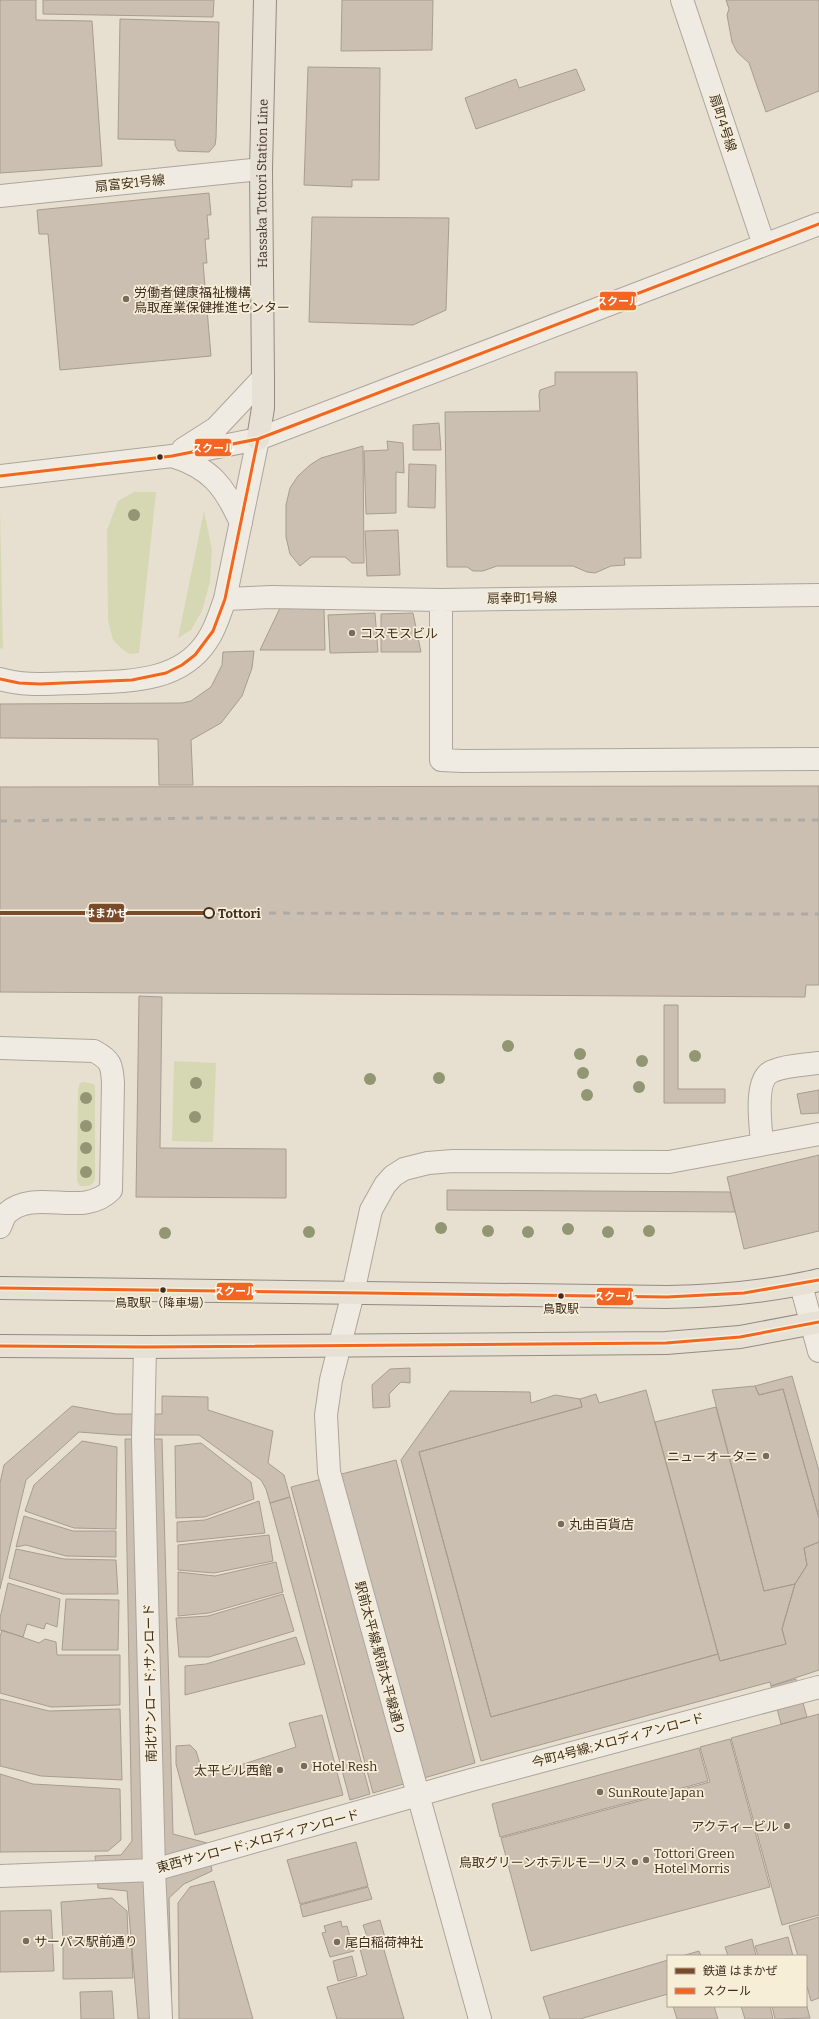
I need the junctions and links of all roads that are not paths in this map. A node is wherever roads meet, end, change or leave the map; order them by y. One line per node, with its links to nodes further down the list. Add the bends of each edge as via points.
1 (265, 0): 3 (main road, Hassaka Tottori Station Line)
2 (682, 0): 6 (street, 扇町4号線)
3 (261, 169): 4 (street, 扇富安1号線); 7 (main road, Hassaka Tottori Station Line)
4 (0, 196)
5 (819, 224): 6 (street)
6 (764, 246): 8 (street)
7 (263, 378): 8 (main road, Hassaka Tottori Station Line, via 263,408); 9 (street, via 216,428)
8 (258, 439): 9 (street); 11 (street)
9 (172, 456): 10 (street); 11 (street, via 200,467 216,482 229,497)
10 (0, 476)
11 (241, 523): 13 (street)
12 (819, 595): 14 (street, 扇幸町1号線)
13 (225, 598): 14 (street, 扇幸町1号線); 15 (street, via 217,623 207,642 192,657 173,670 151,678 126,681 27,683)
14 (441, 600): 16 (street, via 441,760)
15 (0, 680)
16 (819, 759)
17 (0, 1048): 21 (street, via 94,1051 107,1058 113,1070 111,1190 104,1197 90,1203 25,1203 6,1214)
18 (819, 1063): 20 (street, via 772,1071 764,1078 760,1091)
19 (819, 1134): 20 (street, 駅前太平線;駅前太平線通り)
20 (762, 1144): 24 (street, 駅前太平線;駅前太平線通り, via 668,1162 441,1161 404,1169 385,1184 371,1210)
21 (0, 1227)
22 (810, 1282): 24 (main road, via 740,1294 667,1298); 25 (street)
23 (0, 1288): 24 (main road)
24 (353, 1293): 26 (street, 駅前太平線;駅前太平線通り)
25 (815, 1323): 26 (main road, via 740,1337 666,1343); 29 (street)
26 (341, 1345): 28 (main road); 31 (street, 駅前太平線;駅前太平線通り, via 331,1380 326,1415 329,1472)
27 (0, 1346): 28 (main road)
28 (145, 1347): 32 (street, 南北サンロード;サンロード, via 143,1439)
29 (819, 1351)
30 (819, 1686): 31 (street, 今町4号線;メロディアンロード)
31 (418, 1796): 32 (street, 東西サンロード;メロディアンロード); 35 (street, 駅前太平線;駅前太平線通り)
32 (154, 1870): 33 (street, 東西サンロード;メロディアンロード); 34 (street, 南北サンロード;サンロード)
33 (0, 1876)
34 (161, 2019)
35 (480, 2019)

